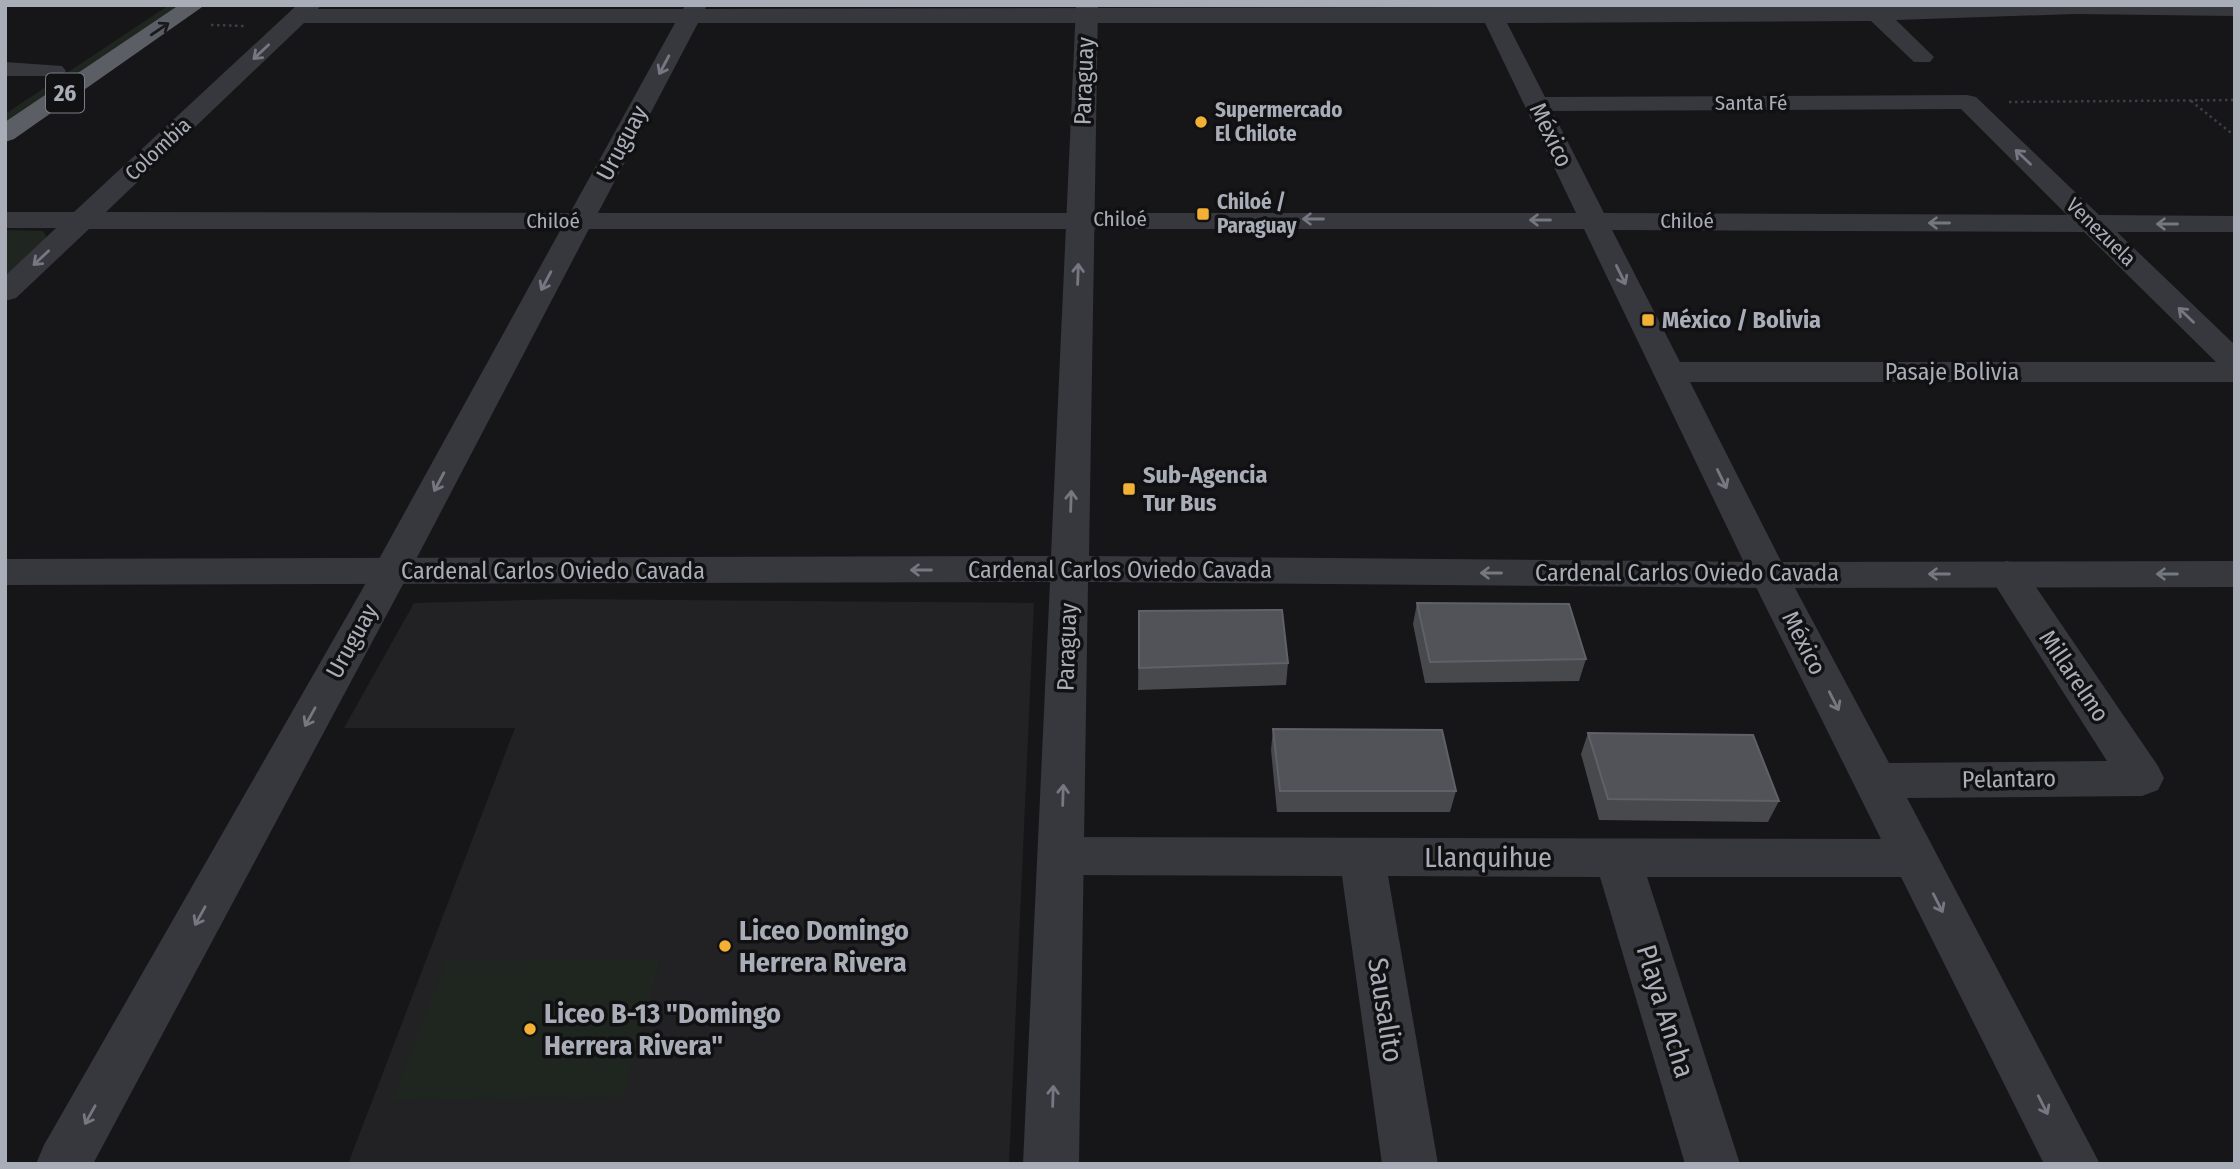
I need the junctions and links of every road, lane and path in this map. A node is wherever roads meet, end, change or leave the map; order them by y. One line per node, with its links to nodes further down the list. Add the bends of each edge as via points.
1 (2235, 9): 3 (street)
2 (693, 10): 4 (street); 7 (street); 23 (street, Uruguay, one-way to 23)
3 (1871, 10): 5 (street); 9 (street)
4 (1087, 11): 5 (street); 19 (street, Paraguay)
5 (1489, 11): 16 (street, México)
6 (204, 12): 7 (path, via 204,25); 17 (highway, 26, one-way to 6)
7 (299, 16): 21 (street, Colombia, one-way to 21)
8 (76, 57): 11 (highway, 26)
9 (1922, 57)
10 (5, 69): 11 (street)
11 (54, 71): 12 (highway, 26)
12 (25, 90)
13 (2235, 100): 14 (path)
14 (2190, 101): 15 (path); 18 (path)
15 (1967, 102): 16 (street, Santa Fé); 24 (street, Venezuela, one-way to 15)
16 (1536, 104): 22 (street, México)
17 (5, 134)
18 (2235, 136)
19 (1080, 219): 22 (street, Chiloé, one-way to 19); 23 (street, Chiloé); 30 (street, Paraguay, one-way to 19)
20 (5, 220): 21 (street, Chiloé)
21 (81, 220): 23 (street, Chiloé); 26 (street, Colombia, one-way to 26)
22 (1593, 220): 24 (street, Chiloé, one-way to 22); 28 (street, México, one-way to 28)
23 (579, 221): 32 (street, Uruguay, one-way to 32)
24 (2092, 224): 25 (street, Chiloé, one-way to 24); 27 (street, Venezuela, one-way to 24)
25 (2235, 224)
26 (5, 292)
27 (2235, 363)
28 (1669, 372): 29 (street, Pasaje Bolivia); 35 (street, México, one-way to 35)
29 (2235, 372)
30 (1069, 569): 32 (street, Cardenal Carlos Oviedo Cavada, one-way to 32); 35 (street, Cardenal Carlos Oviedo Cavada, one-way to 30); 38 (street, Paraguay, one-way to 30)
31 (5, 572): 32 (street, Cardenal Carlos Oviedo Cavada)
32 (390, 572): 42 (street, Uruguay, one-way to 42)
33 (2007, 574): 34 (street, Cardenal Carlos Oviedo Cavada, one-way to 33); 35 (street, Cardenal Carlos Oviedo Cavada, one-way to 35); 36 (street, Millarelmo)
34 (2235, 574)
35 (1769, 575): 37 (street, México, one-way to 37)
36 (2142, 778): 37 (street, Pelantaro)
37 (1875, 781): 41 (street, México)
38 (1061, 856): 39 (street, Llanquihue); 43 (street, Paraguay, one-way to 38)
39 (1362, 857): 40 (street, Llanquihue); 44 (street, Sausalito)
40 (1618, 858): 41 (street, Llanquihue); 45 (street, Playa Ancha)
41 (1915, 858): 46 (street, México, one-way to 46)
42 (63, 1164)
43 (1051, 1164)
44 (1410, 1164)
45 (1713, 1164)
46 (2073, 1164)

